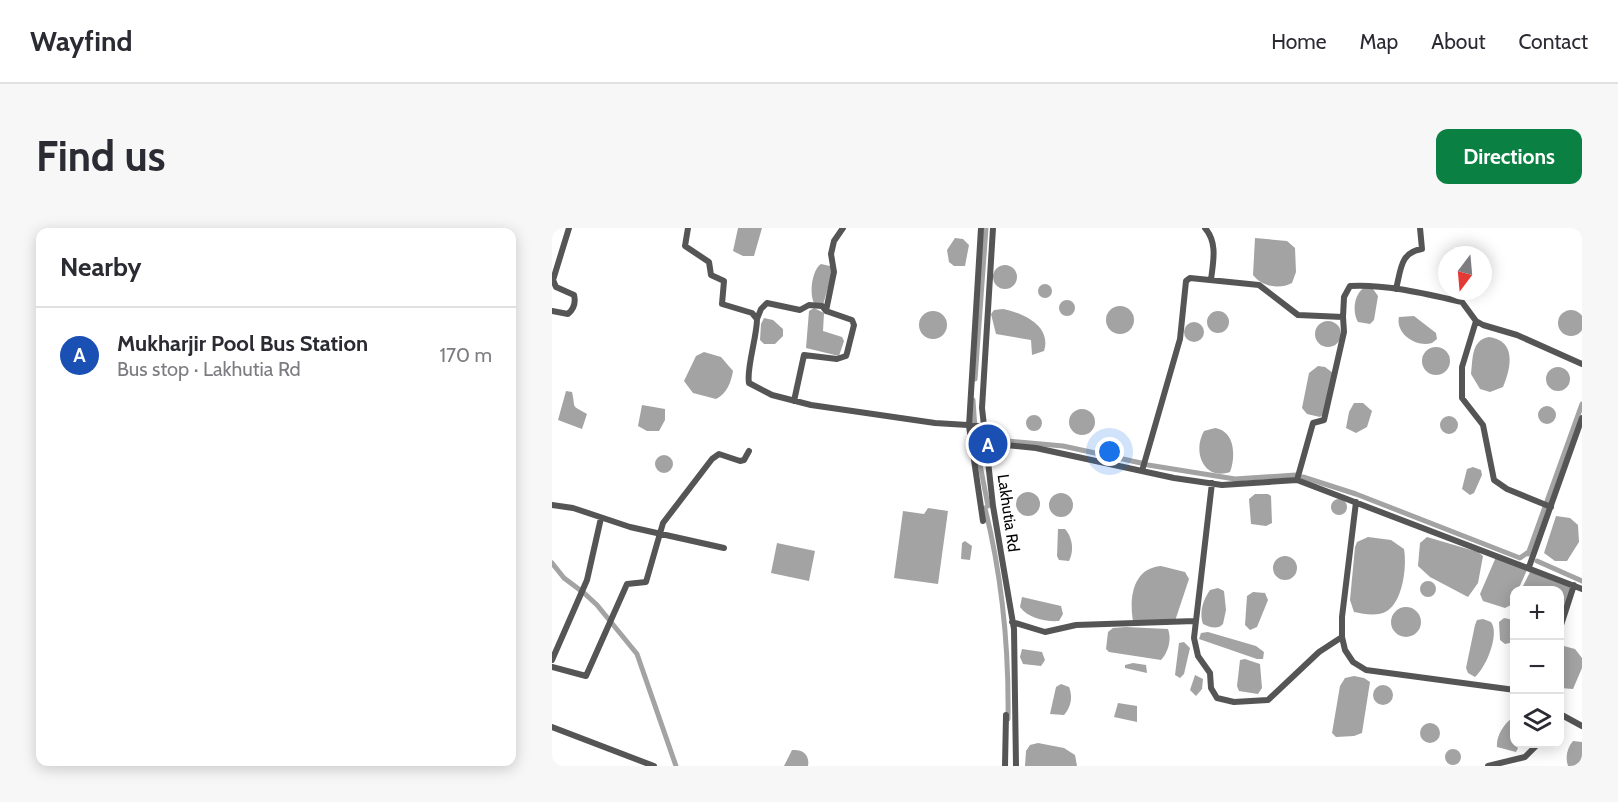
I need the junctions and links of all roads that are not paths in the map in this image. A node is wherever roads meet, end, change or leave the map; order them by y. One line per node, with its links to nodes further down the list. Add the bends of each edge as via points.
1 (569, 228): 10 (street, via 553,280 556,287 574,295 573,310 568,314)
2 (688, 228): 13 (street, via 685,246 709,262 711,275 724,281 722,304)
3 (843, 228): 11 (street, via 831,254 834,272)
4 (981, 228): 18 (street)
5 (993, 228): 19 (street, Lakhutia Rd)
6 (1205, 228): 8 (street, via 1215,250)
7 (1420, 228): 9 (street, via 1422,249 1405,256)
8 (1211, 280): 12 (street, via 1259,285 1298,315); 22 (street, via 1186,281 1180,339)
9 (1396, 289): 12 (street, via 1350,286 1344,297); 14 (street, via 1462,302)
10 (552, 311)
11 (826, 311): 13 (street, via 822,306 809,305 800,310 769,303 762,306); 16 (street, via 852,320 846,356 837,359 804,355)
12 (1343, 317): 23 (street, via 1344,332 1324,420 1313,423)
13 (757, 319): 16 (street, via 749,383)
14 (1476, 321): 15 (street); 27 (street, via 1462,367 1462,398 1483,425 1494,480)
15 (1582, 364)
16 (794, 401): 18 (street)
17 (1582, 418): 27 (street)
18 (969, 426): 19 (street); 29 (street)
19 (984, 426): 20 (street, Lakhutia Rd)
20 (986, 443): 22 (street, via 1036,448); 37 (street, Lakhutia Rd)
21 (749, 451): 30 (street, via 740,461 719,454 712,459 663,523)
22 (1142, 471): 24 (street)
23 (1297, 480): 24 (street); 25 (street)
24 (1212, 483): 36 (street)
25 (1356, 502): 32 (street); 38 (street)
26 (552, 505): 28 (street)
27 (1551, 507): 32 (street)
28 (601, 518): 30 (street); 39 (street, via 586,580)
29 (983, 521)
30 (660, 534): 31 (street); 40 (street, via 646,582 627,584 586,676)
31 (724, 548)
32 (1529, 567): 33 (street)
33 (1574, 585): 34 (street); 35 (street)
34 (1582, 589)
35 (1564, 615)
36 (1195, 621): 37 (street, via 1076,626 1045,632); 38 (street, via 1198,656 1210,673 1211,688 1217,698 1234,702 1268,700 1319,652)
37 (1012, 622): 49 (street, Lakhutia Rd)
38 (1342, 637): 41 (street, via 1345,650 1359,668)
39 (552, 660)
40 (552, 667)
41 (1510, 689)
42 (1006, 715): 48 (street)
43 (1564, 716): 44 (street)
44 (1582, 726)
45 (552, 728): 47 (street)
46 (1534, 748): 50 (street, via 1525,757)
47 (654, 766)
48 (1005, 766)
49 (1016, 766)
50 (1488, 766)

